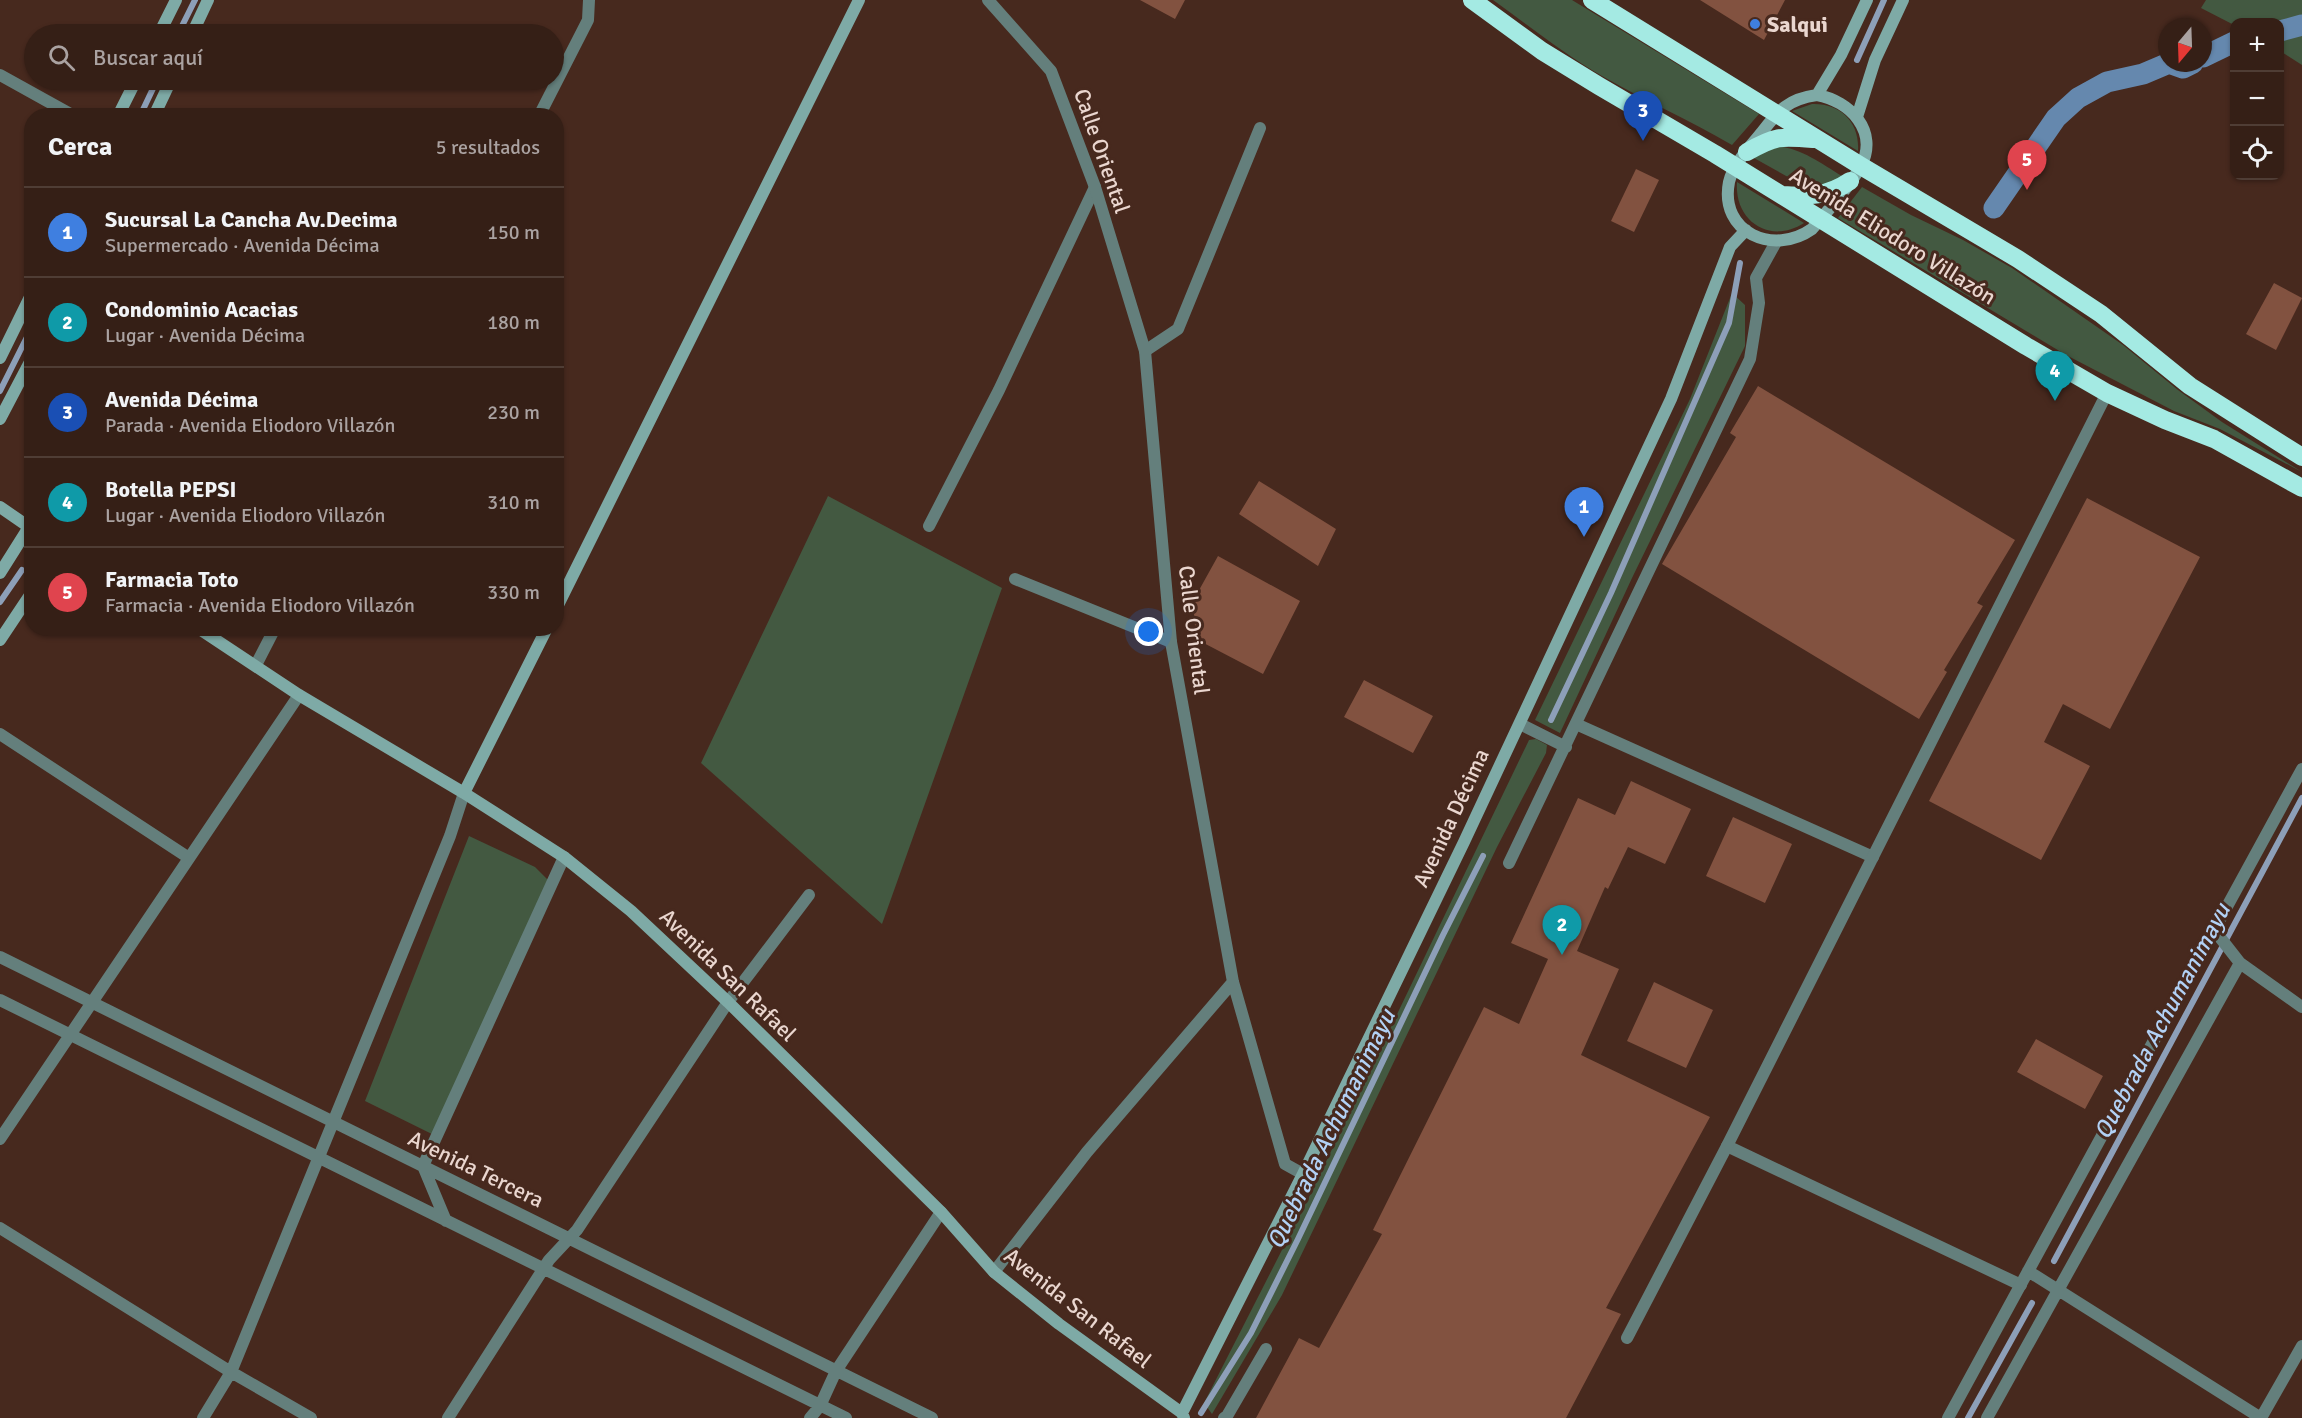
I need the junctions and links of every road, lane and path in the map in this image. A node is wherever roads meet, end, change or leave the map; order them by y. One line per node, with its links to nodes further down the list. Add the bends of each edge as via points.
1 (176, 0): 10 (street)
2 (208, 0): 11 (street)
3 (589, 0): 12 (street, via 588,20)
4 (858, 0): 51 (street)
5 (988, 0): 32 (street, Calle Oriental, via 1051,71)
6 (1472, 0): 30 (highway, Avenida Eliodoro Villazón, via 1542,51)
7 (1592, 0): 24 (highway, Avenida Eliodoro Villazón)
8 (1867, 0): 19 (street)
9 (1903, 0): 25 (street, via 1875,60)
10 (164, 24)
11 (197, 24)
12 (564, 67)
13 (0, 75): 14 (street)
14 (24, 88)
15 (27, 90): 20 (street)
16 (131, 90): 21 (street)
17 (166, 90): 22 (street)
18 (552, 90): 23 (street)
19 (1817, 95): 24 (street, via 1788,103); 25 (street, via 1846,105)
20 (60, 108)
21 (122, 108)
22 (157, 108)
23 (543, 108)
24 (1776, 114): 27 (highway, Avenida Eliodoro Villazón); 28 (street)
25 (1857, 117): 29 (street, via 1866,141)
26 (1260, 128): 38 (street, via 1178,329)
27 (1818, 139): 28 (highway, via 1771,138); 29 (highway, Avenida Eliodoro Villazón)
28 (1747, 152): 30 (street)
29 (1861, 166): 31 (street); 43 (highway, Avenida Eliodoro Villazón, via 2018,259 2101,314 2190,386)
30 (1735, 167): 33 (highway, Avenida Eliodoro Villazón); 35 (street, via 1728,197 1732,212)
31 (1850, 181): 33 (highway, via 1822,194); 34 (street)
32 (1095, 187): 38 (street, Calle Oriental); 47 (street, via 999,390)
33 (1781, 195): 34 (highway, Avenida Eliodoro Villazón)
34 (1820, 220): 36 (street, via 1802,237); 41 (highway, Avenida Eliodoro Villazón)
35 (1746, 230): 36 (street); 60 (street, Avenida Décima, via 1730,247 1671,399)
36 (1776, 242): 61 (street, via 1756,278 1758,303 1750,358)
37 (24, 309): 39 (street)
38 (1145, 351): 57 (street, Calle Oriental)
39 (0, 358)
40 (24, 373): 42 (street)
41 (2107, 393): 44 (highway, Avenida Eliodoro Villazón, via 2214,439); 67 (street)
42 (0, 419)
43 (2302, 457)
44 (2302, 488)
45 (0, 507): 46 (street)
46 (24, 524)
47 (929, 526)
48 (24, 537): 49 (street)
49 (0, 573)
50 (1015, 579): 57 (street)
51 (564, 593)
52 (24, 604): 56 (street)
53 (211, 636): 58 (street, Avenida San Rafael)
54 (271, 636): 58 (street)
55 (543, 636): 65 (street)
56 (0, 640)
57 (1171, 642): 74 (street, Calle Oriental)
58 (256, 665): 59 (street, Avenida San Rafael)
59 (299, 695): 65 (street, Avenida San Rafael); 68 (street)
60 (1520, 723): 63 (street); 85 (street, Avenida Décima)
61 (1576, 724): 63 (street); 67 (street)
62 (0, 734): 68 (street)
63 (1566, 747): 69 (street)
64 (2302, 769): 71 (street)
65 (464, 793): 66 (street, Avenida San Rafael); 80 (street, via 450,836)
66 (564, 857): 77 (street, Avenida San Rafael, via 631,911); 84 (street)
67 (1873, 857): 82 (street)
68 (189, 858): 76 (street)
69 (1509, 864)
70 (809, 895): 77 (street)
71 (2217, 934): 73 (street); 91 (street)
72 (0, 957): 76 (street, Avenida Tercera)
73 (2240, 963): 78 (street); 94 (street)
74 (1233, 982): 85 (street, Calle Oriental, via 1285,1164); 92 (street, via 1087,1152)
75 (0, 1000): 79 (street)
76 (92, 1002): 79 (street); 80 (street, Avenida Tercera)
77 (728, 1002): 86 (street, Avenida San Rafael); 89 (street)
78 (2302, 1007)
79 (70, 1035): 81 (street); 83 (street)
80 (332, 1121): 83 (street); 84 (street, Avenida Tercera)
81 (0, 1139)
82 (1727, 1146): 93 (street); 95 (street)
83 (317, 1158): 87 (street); 98 (street)
84 (423, 1166): 87 (street); 89 (street, Avenida Tercera)
85 (1303, 1174): 101 (street, Avenida Décima)
86 (942, 1212): 92 (street, Avenida San Rafael); 99 (street)
87 (446, 1221): 90 (street)
88 (0, 1228): 98 (street)
89 (569, 1239): 90 (street); 99 (street, Avenida Tercera)
90 (544, 1269): 100 (street); 104 (street)
91 (2028, 1271): 93 (street); 94 (street)
92 (994, 1272): 101 (street, Avenida San Rafael)
93 (2021, 1285): 109 (street)
94 (2058, 1289): 96 (street, via 2261,1418); 110 (street)
95 (1627, 1338)
96 (2302, 1346)
97 (1266, 1348): 108 (street)
98 (231, 1371): 102 (street); 103 (street)
99 (836, 1371): 100 (street); 107 (street, Avenida Tercera)
100 (820, 1406): 105 (street); 106 (street)
101 (1183, 1416)
102 (203, 1418)
103 (311, 1418)
104 (447, 1418)
105 (810, 1418)
106 (846, 1418)
107 (932, 1418)
108 (1224, 1418)
109 (1948, 1418)
110 (1988, 1418)

